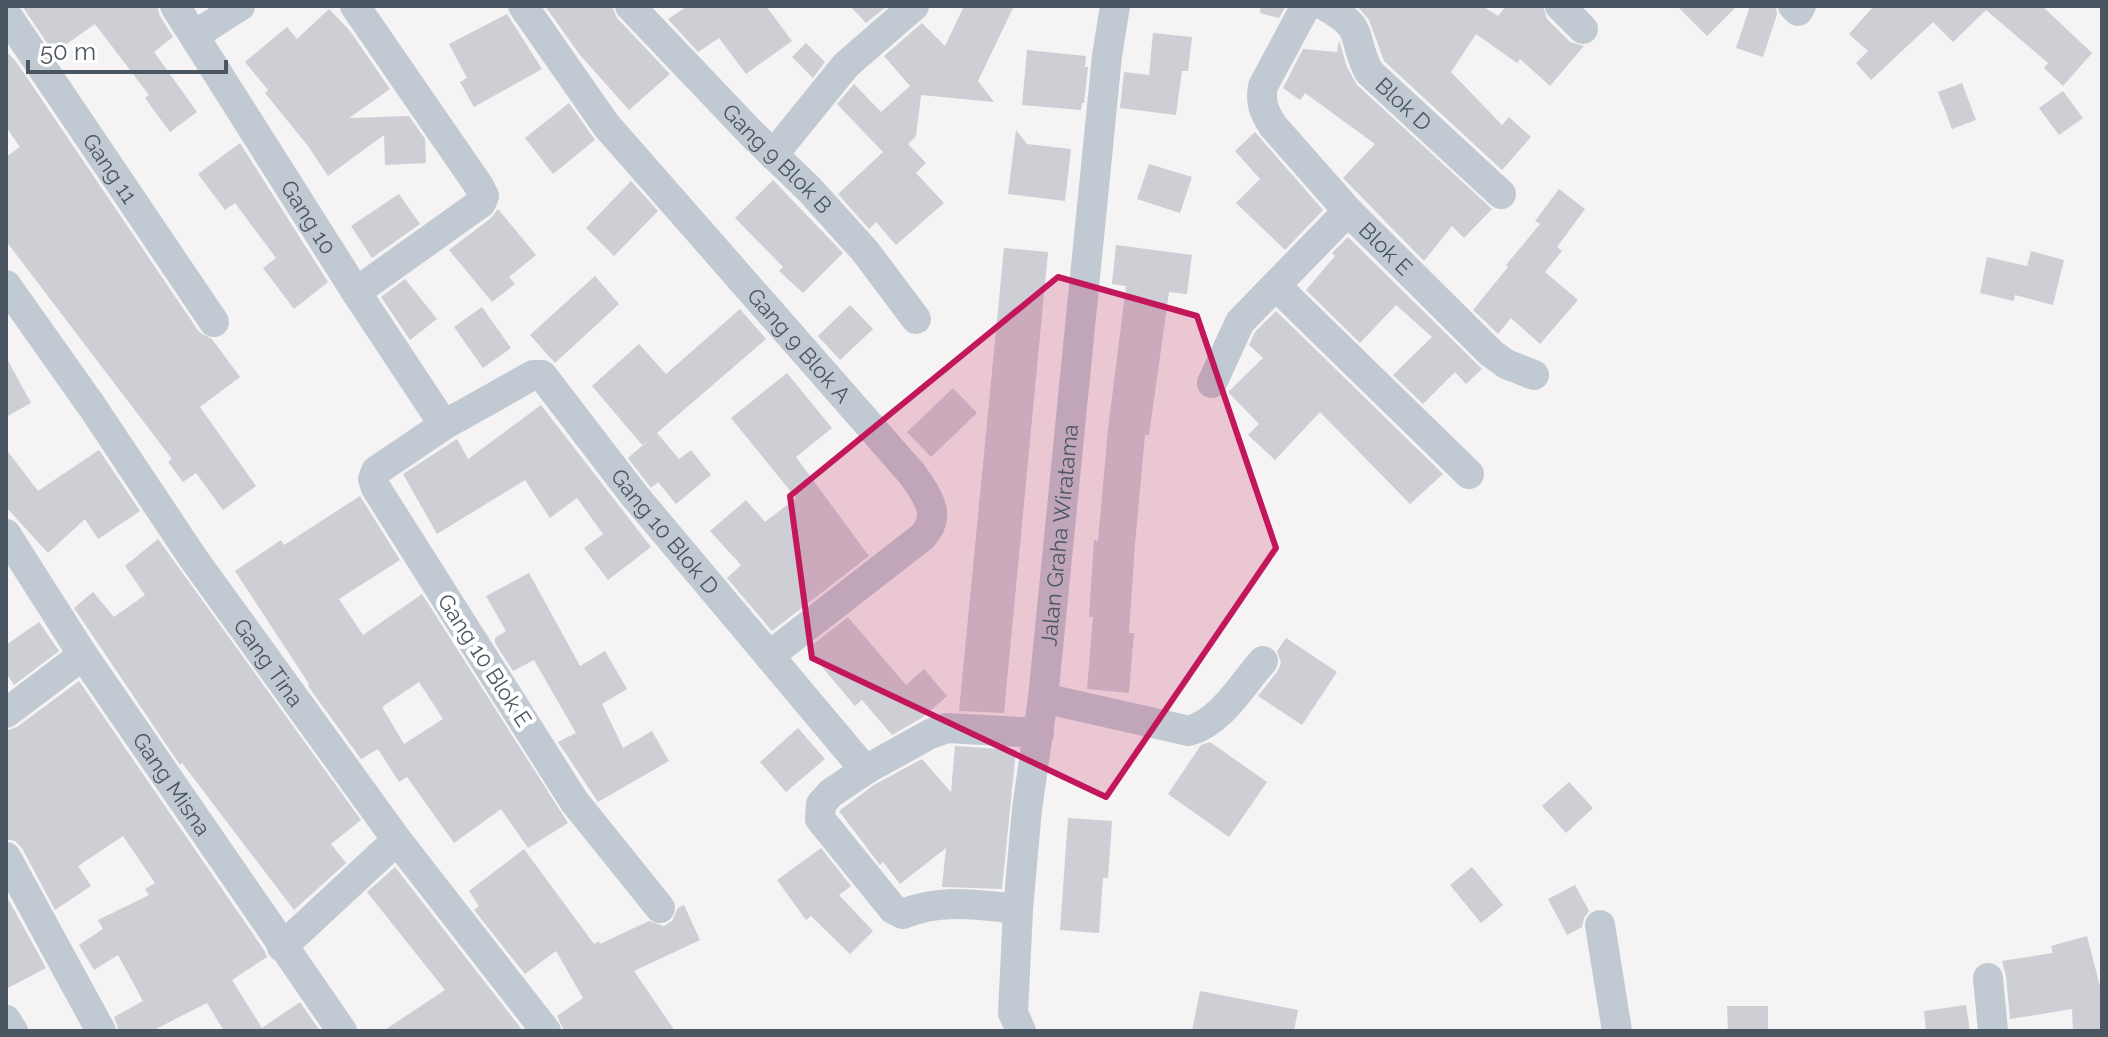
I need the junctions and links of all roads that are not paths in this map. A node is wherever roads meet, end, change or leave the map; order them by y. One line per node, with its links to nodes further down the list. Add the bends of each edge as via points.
1 (175, 6): 13 (street, Gang 10)
2 (240, 6): 13 (street)
3 (355, 6): 19 (street, via 484,196)
4 (523, 6): 28 (street, Gang 9 Blok A, via 606,125 913,475 933,512 922,537)
5 (630, 6): 14 (street, Gang 9 Blok B)
6 (914, 6): 14 (street, via 846,65)
7 (1115, 6): 30 (street, Jalan Graha Wiratama)
8 (1306, 6): 16 (street, Blok E, via 1261,99 1273,126)
9 (1325, 6): 15 (street, Blok D, via 1347,18 1356,31 1369,72)
10 (1560, 6): 12 (street)
11 (6, 14): 21 (street, Gang 11)
12 (1583, 29)
13 (195, 35): 19 (street, Gang 10)
14 (773, 155): 20 (street, Gang 9 Blok B, via 865,251)
15 (1501, 194)
16 (1348, 211): 18 (street); 22 (street, Blok E, via 1491,353)
17 (6, 285): 34 (street, Gang Tina, via 193,558)
18 (1277, 287): 23 (street, via 1240,322); 25 (street)
19 (356, 292): 24 (street, Gang 10)
20 (916, 319)
21 (214, 322)
22 (1534, 375)
23 (1212, 383)
24 (444, 425): 28 (street, Gang 10 Blok D, via 533,375 542,375); 36 (street, Gang 10 Blok E, via 376,471 376,488 574,801)
25 (1469, 474)
26 (6, 534): 27 (street, Gang Misna)
27 (83, 655): 31 (street); 39 (street, Gang Misna)
28 (769, 656): 33 (street, Gang 10 Blok D)
29 (1263, 661): 30 (street, via 1219,714 1189,731)
30 (1043, 698): 32 (street, Jalan Graha Wiratama)
31 (6, 713)
32 (1039, 733): 33 (street, via 947,728); 37 (street, Jalan Graha Wiratama)
33 (865, 770): 37 (street, via 831,793 821,804 820,819 893,909 903,914 952,903)
34 (397, 840): 39 (street); 46 (street, Gang Tina)
35 (6, 857): 44 (street)
36 (660, 908)
37 (1018, 909): 42 (street, Jalan Graha Wiratama)
38 (1600, 925): 47 (street)
39 (282, 947): 45 (street, Gang Misna)
40 (1988, 978): 48 (street)
41 (6, 1020): 43 (street)
42 (1017, 1022)
43 (13, 1031)
44 (101, 1031)
45 (342, 1031)
46 (546, 1031)
47 (1617, 1031)
48 (1993, 1031)

